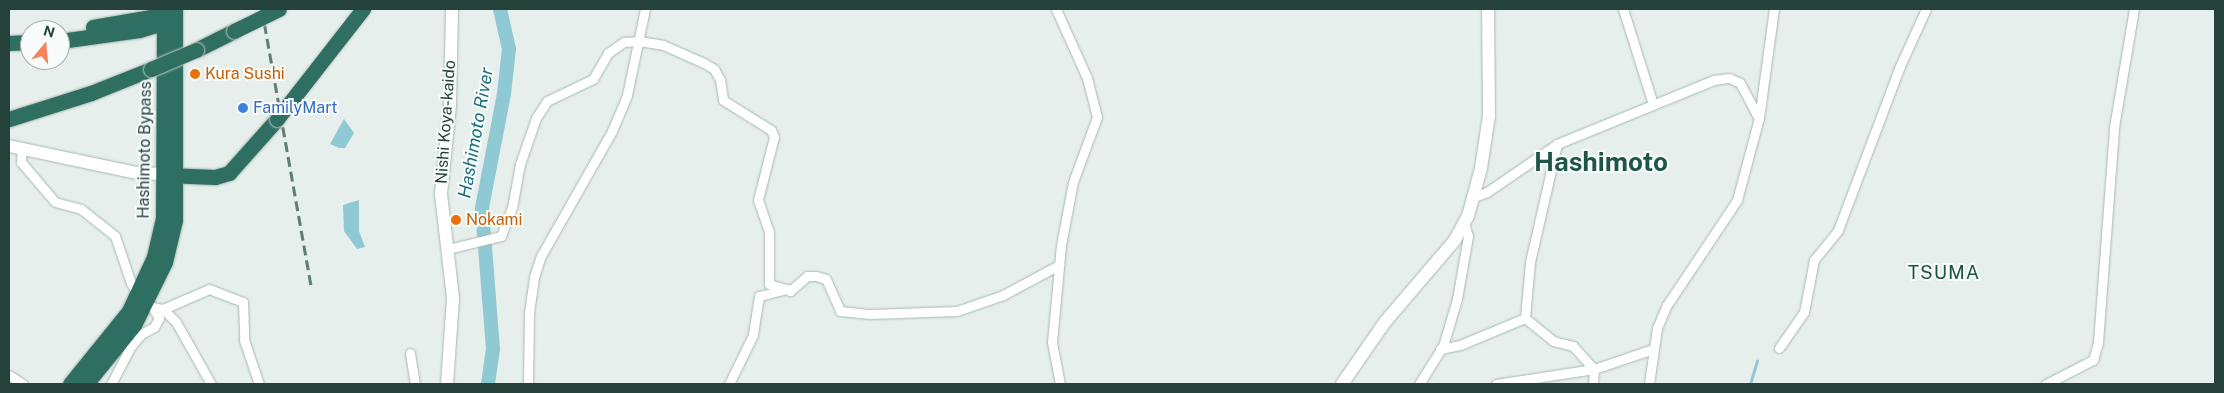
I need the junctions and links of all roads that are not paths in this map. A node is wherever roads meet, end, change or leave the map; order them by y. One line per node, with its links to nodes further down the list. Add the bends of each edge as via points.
1 (279, 9): 17 (highway, bridge, via 151,69)
2 (362, 9): 22 (highway, bridge, via 277,119 229,173 215,177)
3 (452, 9): 25 (street, Nishi Koya-kaido, via 450,105 441,194)
4 (645, 9): 14 (street)
5 (1056, 9): 26 (street, via 1087,78 1097,117 1073,182)
6 (1488, 9): 23 (street, via 1489,116)
7 (1623, 9): 15 (street)
8 (1774, 9): 18 (street)
9 (1926, 9): 31 (street, via 1900,66 1838,230 1814,260 1804,312)
10 (2134, 9): 53 (street, via 2114,127 2098,342 2093,360)
11 (171, 12): 12 (highway); 13 (highway); 22 (highway, Hashimoto Bypass)
12 (70, 31)
13 (70, 38)
14 (639, 41): 25 (street, via 624,42 608,53 593,79 547,101 533,124 512,208 501,236); 27 (street, via 663,45 714,69 720,80 723,100 771,130 774,137 758,200 769,232 769,284); 45 (street, via 627,96 612,131 541,256 529,313)
15 (1653, 104): 18 (street, via 1729,78 1740,83); 20 (street)
16 (9, 114): 17 (highway)
17 (26, 114): 19 (highway)
18 (1759, 118): 33 (street, via 1737,200 1667,305)
19 (9, 119)
20 (1557, 144): 23 (street, via 1488,192); 30 (street, via 1530,262)
21 (15, 147): 22 (street, via 89,164); 28 (street, via 21,162 55,202 81,209 115,236 131,283)
22 (169, 175): 28 (highway, Hashimoto Bypass, via 175,220 165,262)
23 (1474, 197): 24 (street)
24 (1464, 223): 32 (street, via 1468,236 1457,299); 48 (street, via 1455,240 1385,322)
25 (448, 249): 44 (street, Nishi Koya-kaido, via 453,298)
26 (1059, 265): 27 (street, via 1003,295 957,311 870,314 840,311 826,279 816,276 807,276 790,291); 47 (street, via 1052,342)
27 (787, 289): 46 (street, via 759,296 753,335)
28 (146, 301): 29 (street); 38 (highway, Hashimoto Bypass); 39 (highway, Hashimoto Bypass, via 134,325); 40 (street, via 159,318 154,327 141,334 131,346)
29 (162, 309): 41 (street, via 176,322); 42 (street, via 209,288 243,302 244,340)
30 (1525, 318): 32 (street, via 1460,346); 35 (street, via 1553,341 1572,346)
31 (1779, 348)
32 (1440, 349): 49 (street)
33 (1653, 349): 35 (street); 52 (street)
34 (410, 353): 43 (street)
35 (1594, 369): 50 (street); 51 (street)
36 (9, 375): 37 (street)
37 (23, 384)
38 (70, 384)
39 (86, 384)
40 (110, 384)
41 (210, 384)
42 (259, 384)
43 (414, 384)
44 (448, 384)
45 (528, 384)
46 (729, 384)
47 (1060, 384)
48 (1342, 384)
49 (1419, 384)
50 (1496, 384)
51 (1593, 384)
52 (1648, 384)
53 (2046, 384)

